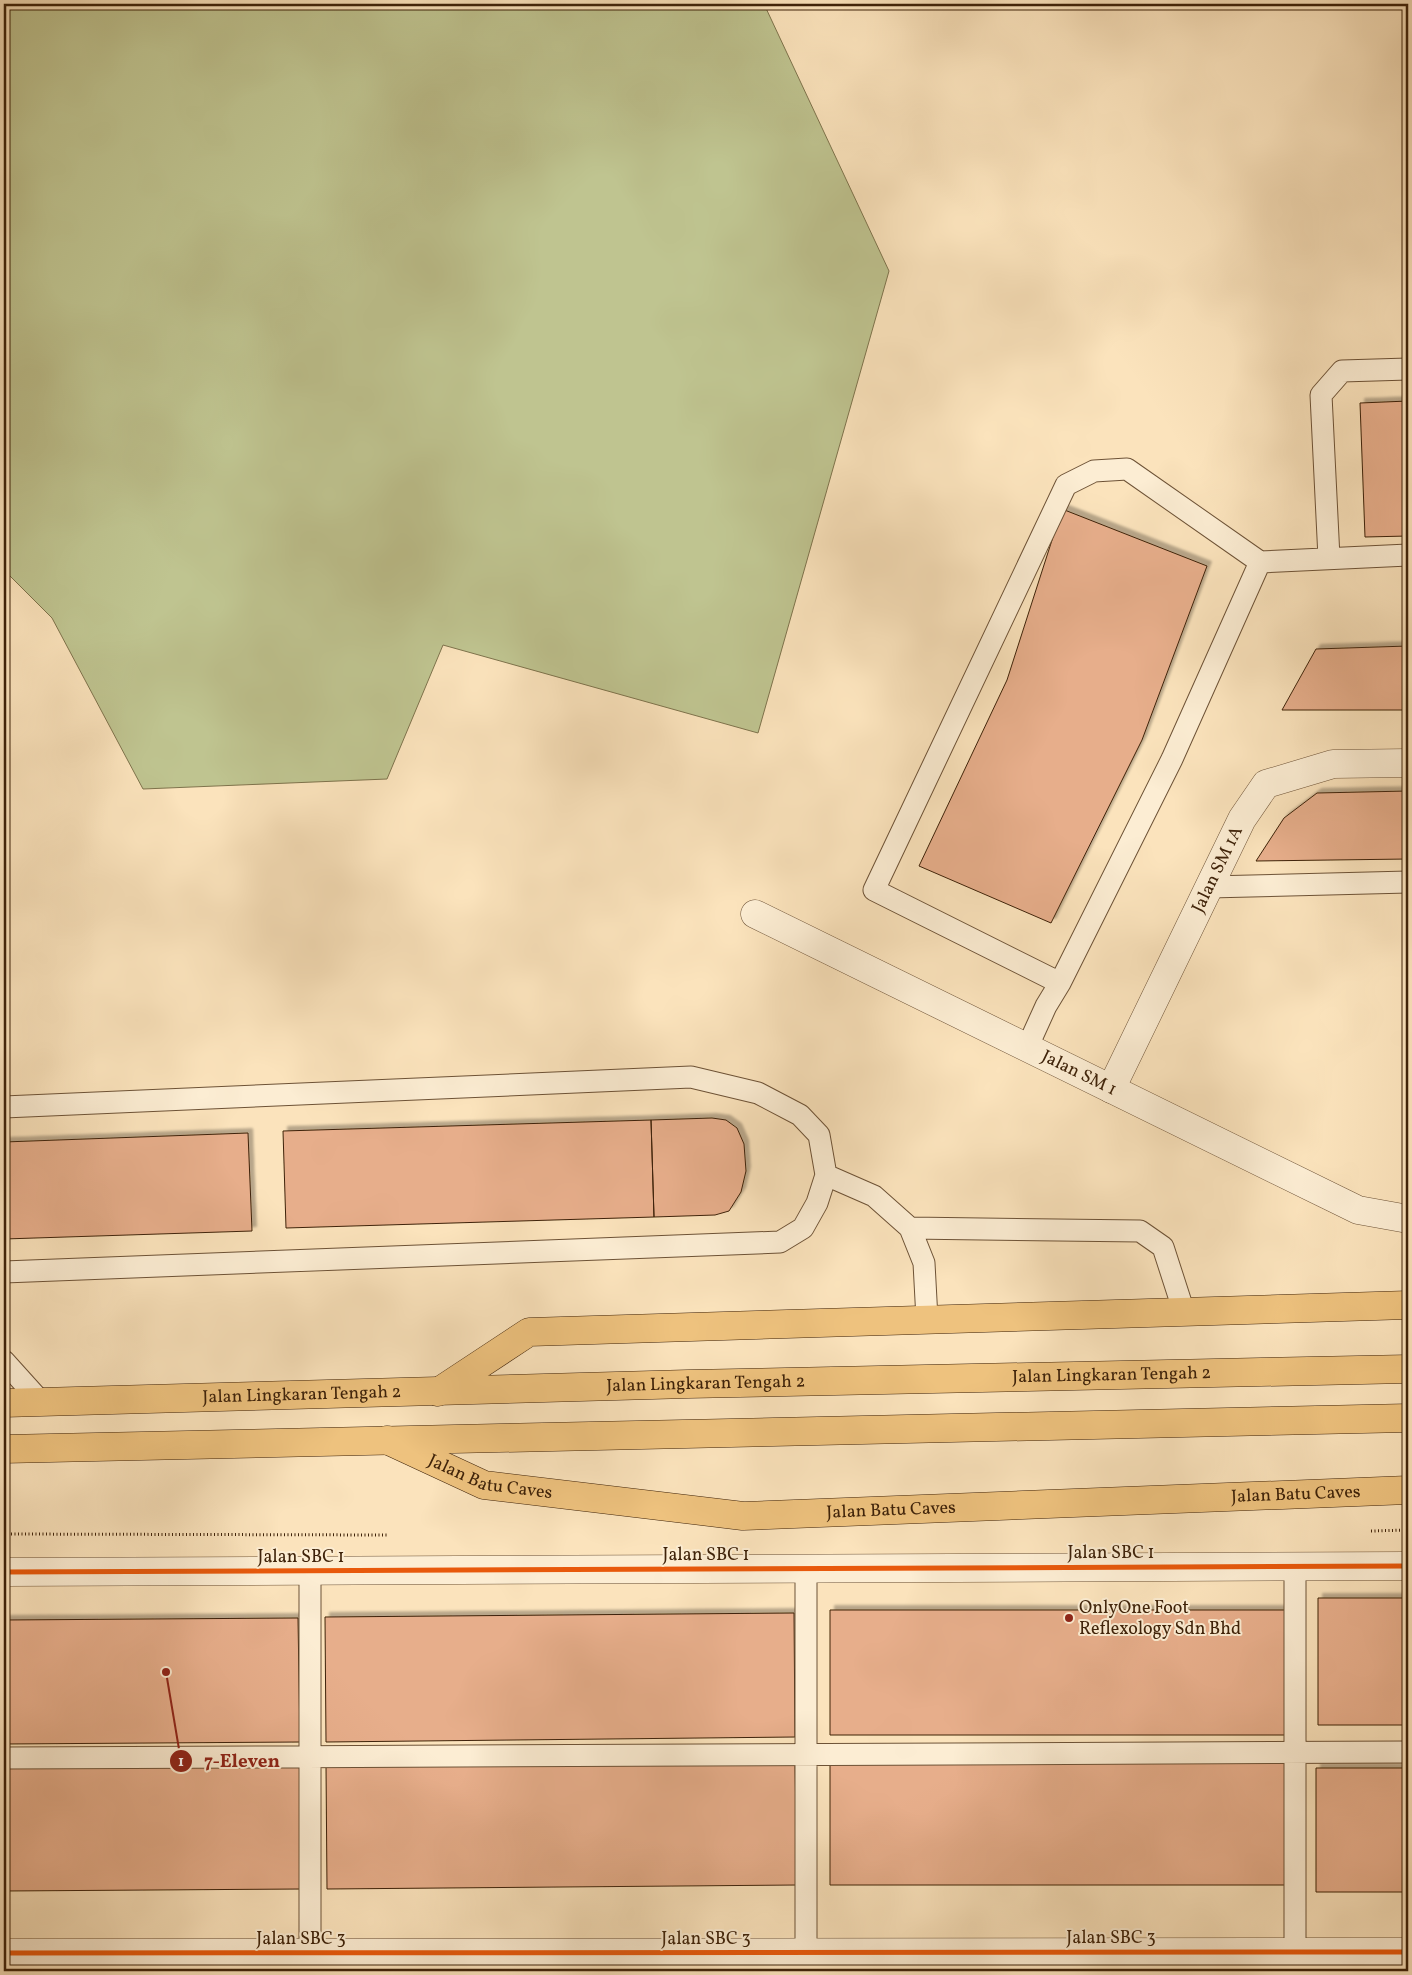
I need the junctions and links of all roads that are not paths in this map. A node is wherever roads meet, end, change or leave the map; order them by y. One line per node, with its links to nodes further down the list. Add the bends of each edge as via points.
1 (1408, 369): 3 (lane, via 1342,371 1321,395)
2 (1408, 555): 3 (lane)
3 (1329, 558): 4 (lane)
4 (1260, 562): 9 (lane, via 1172,759); 9 (lane, via 1127,468 1094,471 1066,485 874,890)
5 (1408, 763): 7 (street, Jalan SM 1A, via 1333,764 1266,784 1242,818)
6 (1408, 882): 7 (lane)
7 (1209, 887): 11 (street, Jalan SM 1A)
8 (755, 914): 10 (street, Jalan SM 1)
9 (1060, 983): 10 (lane)
10 (1027, 1048): 11 (street, Jalan SM 1)
11 (1110, 1089): 14 (street, Jalan SM 1, via 1358,1210)
12 (4, 1107): 13 (lane, via 691,1077 758,1093 800,1115 819,1135)
13 (826, 1174): 15 (lane, via 874,1196); 16 (lane, via 817,1202 803,1228 780,1242)
14 (1408, 1219)
15 (910, 1228): 18 (lane, via 1140,1230 1163,1247); 19 (lane, via 924,1263)
16 (4, 1272)
17 (1408, 1305): 18 (main road)
18 (1184, 1312): 19 (main road)
19 (927, 1319): 22 (main road, via 529,1332)
20 (4, 1361): 23 (lane)
21 (1408, 1369): 22 (main road, Jalan Lingkaran Tengah 2)
22 (438, 1392): 23 (main road, Jalan Lingkaran Tengah 2)
23 (41, 1402): 24 (main road, Jalan Lingkaran Tengah 2)
24 (4, 1403)
25 (1408, 1418): 26 (main road)
26 (387, 1440): 27 (main road); 28 (main road, Jalan Batu Caves, via 484,1485 743,1516)
27 (4, 1449)
28 (1408, 1490)
29 (1294, 1566): 30 (street, Jalan SBC 1); 31 (street, Jalan SBC 1); 35 (lane)
30 (1408, 1566)
31 (806, 1569): 32 (street, Jalan SBC 1); 36 (lane)
32 (310, 1571): 33 (street, Jalan SBC 1); 37 (lane)
33 (4, 1572)
34 (1408, 1752): 35 (lane)
35 (1294, 1753): 36 (lane); 44 (lane)
36 (806, 1755): 37 (lane); 41 (lane)
37 (310, 1757): 38 (lane); 40 (lane)
38 (4, 1758)
39 (1408, 1952): 44 (street, Jalan SBC 3)
40 (310, 1953): 42 (street, Jalan SBC 3); 43 (street, Jalan SBC 3)
41 (806, 1953): 43 (street, Jalan SBC 3); 44 (street, Jalan SBC 3)
42 (7, 1959)
43 (649, 1962)
44 (1295, 1962)

